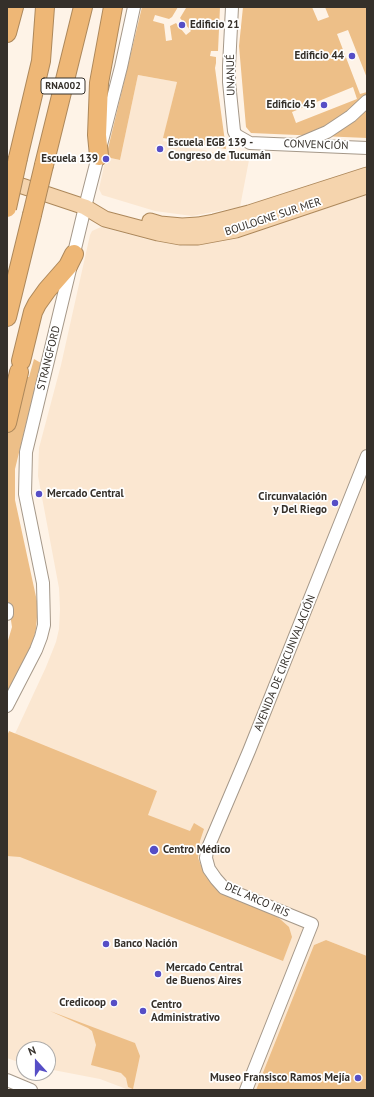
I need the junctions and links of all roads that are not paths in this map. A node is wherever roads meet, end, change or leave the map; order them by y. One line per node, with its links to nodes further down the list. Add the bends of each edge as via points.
1 (14, 7): 7 (highway)
2 (44, 7): 17 (highway, RNA002, bridge, via 41,61)
3 (83, 7): 19 (highway, RNA002, bridge)
4 (113, 7): 12 (highway, via 99,83)
5 (134, 7): 12 (street, STRANGFORD)
6 (232, 7): 9 (street, UNANUÉ, via 229,82 234,131)
7 (7, 32)
8 (367, 101): 10 (street, via 351,116 327,132)
9 (242, 139): 10 (street, CONVENCIÓN, via 250,143)
10 (296, 145): 11 (street, CONVENCIÓN)
11 (367, 148)
12 (98, 156): 16 (street, STRANGFORD)
13 (367, 175): 16 (main road, BOULOGNE SUR MER, via 249,213 198,225 160,224 108,209)
14 (7, 181): 16 (main road, BOULOGNE SUR MER)
15 (367, 186): 16 (main road, BOULOGNE SUR MER, via 242,228 198,237 158,233 105,219)
16 (85, 208): 18 (street, STRANGFORD)
17 (7, 209)
18 (74, 254): 20 (highway, via 68,266 47,290 33,312); 24 (street, STRANGFORD, via 26,452 25,494 43,583 44,625 36,650)
19 (7, 317)
20 (7, 422)
21 (367, 456): 25 (street, AVENIDA DE CIRCUNVALACIÓN, via 207,850)
22 (7, 609): 23 (street)
23 (7, 614)
24 (7, 706)
25 (209, 869): 28 (street, DEL ARCO IRIS, via 224,888 231,892 312,924)
26 (12, 1084): 27 (street)
27 (31, 1090)
28 (246, 1090)

